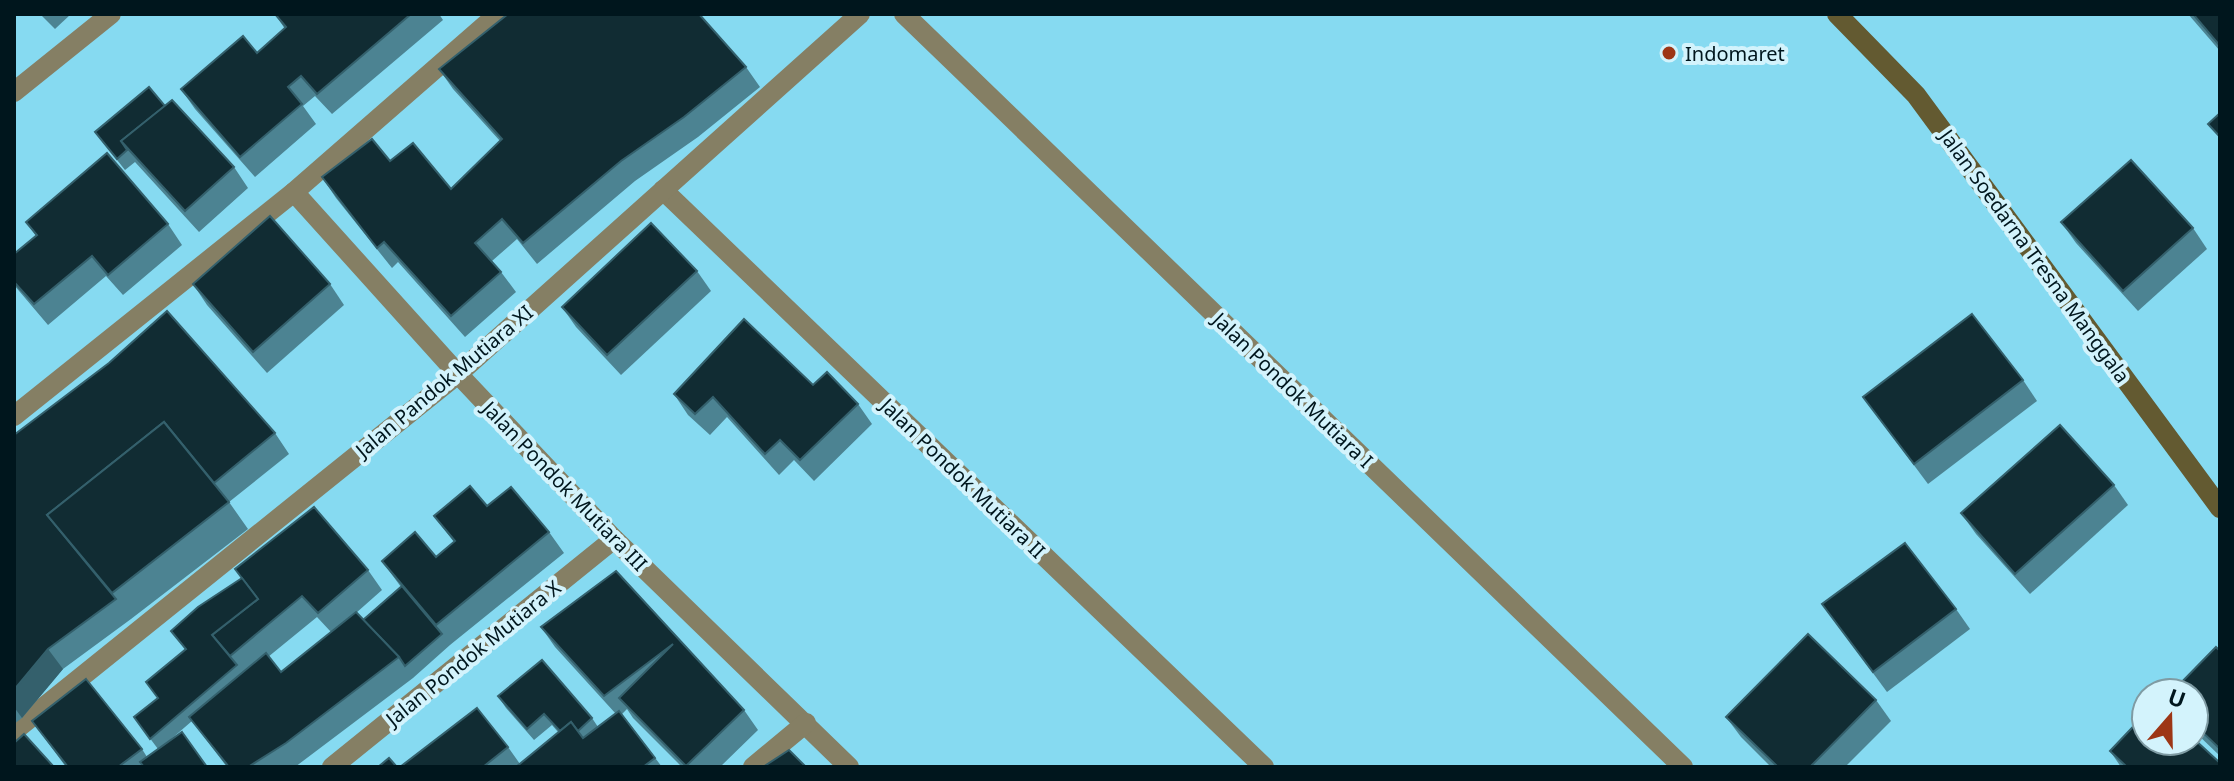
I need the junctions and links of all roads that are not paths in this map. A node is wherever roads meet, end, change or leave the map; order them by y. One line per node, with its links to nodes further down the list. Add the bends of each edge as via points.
1 (111, 14): 6 (street)
2 (498, 14): 8 (street)
3 (860, 14): 7 (street, Jalan Pandok Mutiara XI)
4 (904, 14): 19 (street, Jalan Pondok Mutiara I)
5 (1837, 14): 11 (main road, Jalan Soedarna Tresna Manggala, via 1916,95)
6 (14, 92)
7 (663, 190): 9 (street, Jalan Pandok Mutiara XI); 18 (street, Jalan Pondok Mutiara II)
8 (294, 192): 9 (street, Jalan Pondok Mutiara III); 10 (street)
9 (458, 374): 12 (street, Jalan Pondok Mutiara III); 14 (street, Jalan Pandok Mutiara XI)
10 (14, 416)
11 (2220, 508)
12 (614, 539): 13 (street, Jalan Pondok Mutiara III); 15 (street, Jalan Pondok Mutiara X)
13 (806, 723): 16 (street); 17 (street, Jalan Pondok Mutiara III)
14 (14, 731)
15 (332, 767)
16 (753, 767)
17 (849, 767)
18 (1264, 767)
19 (1683, 767)

